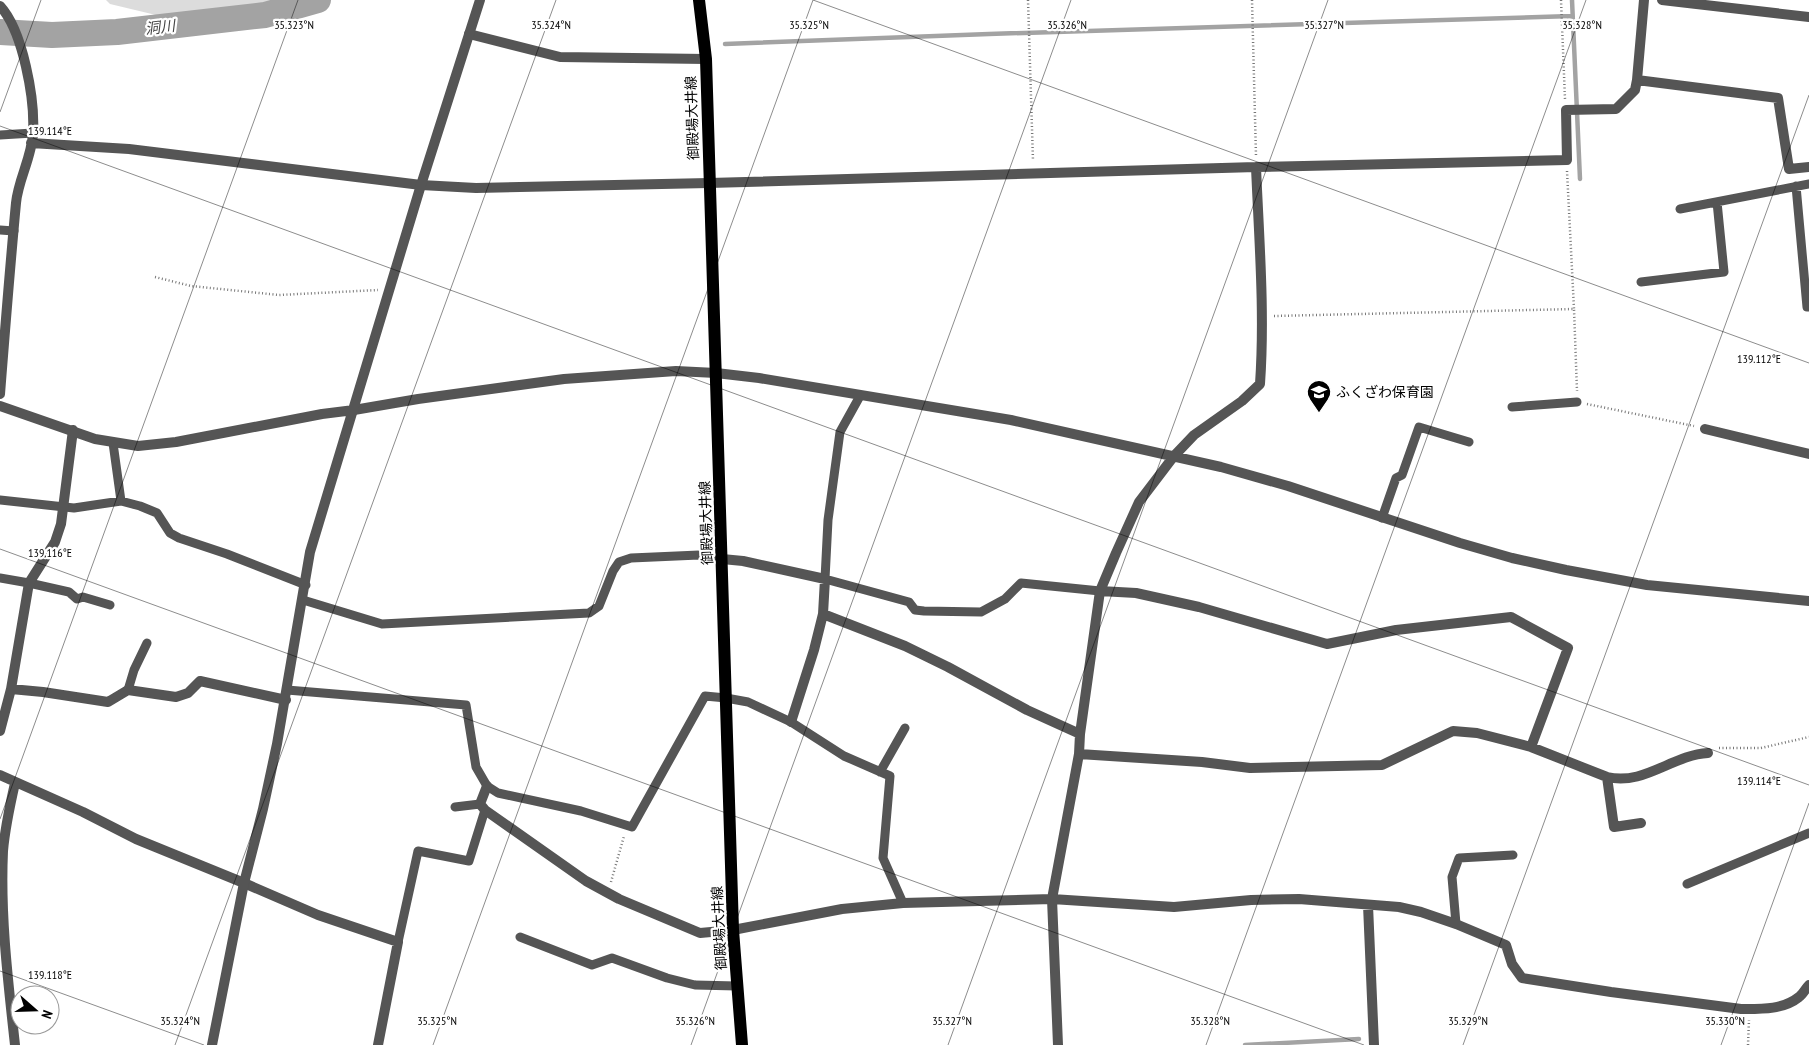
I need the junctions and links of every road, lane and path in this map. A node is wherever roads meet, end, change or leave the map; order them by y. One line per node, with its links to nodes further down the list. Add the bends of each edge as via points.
1 (480, 0): 11 (street)
2 (699, 0): 12 (main road, 御殿場大井線)
3 (1028, 0): 20 (path)
4 (1252, 0): 18 (path)
5 (1561, 0): 14 (path)
6 (1644, 0): 13 (street)
7 (1662, 0): 8 (street)
8 (1727, 3): 10 (street)
9 (4, 10): 16 (street, via 23,55 31,98)
10 (1809, 16)
11 (469, 34): 12 (street, via 560,57); 23 (street)
12 (706, 59): 21 (main road, 御殿場大井線)
13 (1637, 80): 14 (street, via 1635,90 1616,109); 19 (street, via 1778,98 1789,169)
14 (1566, 110): 17 (street)
15 (0, 135): 16 (lane)
16 (32, 138): 23 (street); 28 (street, via 16,200)
17 (1567, 160): 18 (street); 33 (path)
18 (1256, 167): 20 (street); 34 (street)
19 (1809, 167)
20 (1033, 173): 21 (street)
21 (709, 183): 23 (street, via 476,188); 35 (main road, 御殿場大井線)
22 (1809, 184): 24 (lane)
23 (421, 185): 31 (street)
24 (1796, 186): 25 (lane); 32 (lane)
25 (1716, 202): 26 (lane); 30 (lane, via 1724,272)
26 (1680, 209)
27 (0, 230): 28 (lane)
28 (14, 230): 36 (street)
29 (155, 277): 31 (path, via 191,286 279,295)
30 (1641, 282)
31 (390, 289): 41 (street)
32 (1809, 307)
33 (1574, 309): 34 (path); 38 (path)
34 (1261, 317): 47 (street, via 1260,384 1194,435)
35 (716, 373): 37 (street); 41 (street, via 676,371 564,379); 52 (main road, 御殿場大井線)
36 (0, 394)
37 (860, 396): 47 (street, via 1011,420); 54 (lane, via 840,432 828,520)
38 (1577, 402): 40 (lane); 42 (path)
39 (0, 406): 43 (street)
40 (1512, 407)
41 (354, 410): 45 (street, via 176,442 138,446); 56 (street, via 310,552)
42 (1705, 429): 46 (street)
43 (72, 430): 45 (street); 50 (street)
44 (1469, 442): 51 (lane, via 1419,427)
45 (113, 443): 49 (lane)
46 (1809, 454)
47 (1174, 456): 51 (street, via 1288,486); 57 (street, via 1139,502)
48 (0, 500): 50 (lane)
49 (121, 501): 50 (lane, via 83,508); 56 (lane, via 157,513 170,534)
50 (64, 507): 55 (street, via 55,542)
51 (1382, 518): 59 (street, via 1512,558 1602,577 1647,585)
52 (722, 560): 54 (street, via 743,561); 58 (lane, via 698,554 631,558 619,562 599,606 589,613 382,624); 66 (main road, 御殿場大井線)
53 (0, 578): 55 (lane)
54 (825, 579): 57 (lane, via 909,602 916,610 924,612 981,612 1005,600 1022,583); 61 (street)
55 (29, 583): 60 (lane, via 69,592 77,599 84,597); 63 (street)
56 (306, 585): 58 (street)
57 (1100, 591): 70 (street); 72 (street, via 1136,593 1199,607 1327,644 1396,630 1511,617 1568,648)
58 (303, 600): 65 (street)
59 (1809, 601)
60 (110, 605)
61 (823, 614): 67 (street); 70 (street, via 905,646)
62 (147, 643): 64 (lane)
63 (11, 690): 64 (street, via 108,702); 69 (street)
64 (128, 690): 65 (street, via 176,697 188,693 200,681)
65 (286, 695): 79 (lane, via 466,705 476,767); 86 (street, via 266,800)
66 (726, 698): 67 (lane, via 748,702); 83 (lane, via 705,696 632,827); 93 (main road, 御殿場大井線)
67 (792, 722): 75 (lane, via 844,756)
68 (905, 728): 75 (lane)
69 (0, 731)
70 (1080, 734): 73 (street)
71 (1809, 737): 74 (path, via 1761,748 1721,748)
72 (1531, 747): 73 (street, via 1477,732 1453,731 1382,765 1250,768); 77 (street)
73 (1079, 754): 89 (street)
74 (1708, 754): 77 (street, via 1696,754 1634,778)
75 (880, 772): 90 (lane, via 890,776 883,858)
76 (0, 775): 78 (street)
77 (1607, 778): 82 (street, via 1614,827)
78 (14, 783): 86 (street, via 136,839); 99 (street, via 6,825 2,881 4,946)
79 (486, 786): 81 (street); 83 (lane, via 498,793 581,811)
80 (455, 807): 81 (lane)
81 (482, 807): 88 (street); 95 (lane, via 469,861 418,851)
82 (1640, 823)
83 (627, 825): 88 (path)
84 (1809, 833): 87 (lane)
85 (1512, 855): 92 (lane, via 1459,858 1452,877)
86 (244, 883): 95 (street, via 318,915); 100 (street)
87 (1687, 884)
88 (608, 893): 93 (street, via 700,932)
89 (1052, 900): 90 (street); 91 (street, via 1174,907 1299,899); 103 (street)
90 (903, 904): 93 (street, via 842,909)
91 (1368, 905): 92 (street, via 1421,912); 104 (street)
92 (1456, 924): 98 (street, via 1506,945 1512,964 1522,978)
93 (733, 930): 97 (main road, 御殿場大井線)
94 (520, 937): 97 (lane, via 592,965 612,958 695,985)
95 (398, 942): 101 (street)
96 (1809, 984): 98 (street, via 1799,997 1781,1006)
97 (737, 986): 102 (main road, 御殿場大井線)
98 (1750, 1009): 105 (path)
99 (15, 1045)
100 (212, 1045)
101 (378, 1045)
102 (742, 1045)
103 (1058, 1045)
104 (1374, 1045)
105 (1748, 1045)

